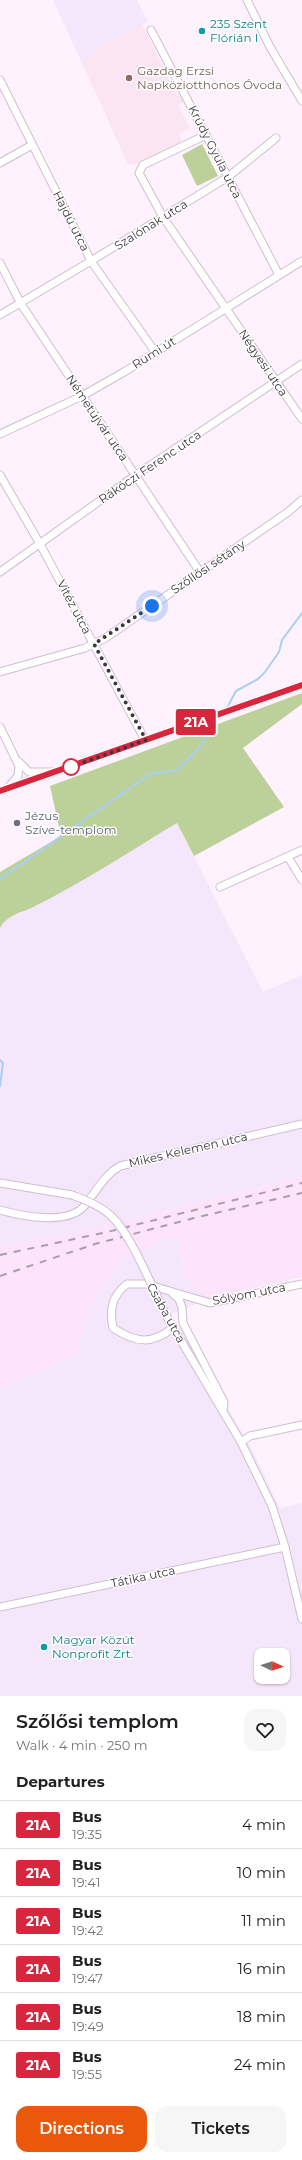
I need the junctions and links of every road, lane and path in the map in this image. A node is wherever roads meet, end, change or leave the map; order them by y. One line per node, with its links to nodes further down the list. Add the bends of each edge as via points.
1 (247, 0): 4 (street, via 270,47)
2 (151, 30): 5 (street, Krúdy Gyula utca)
3 (0, 80): 7 (street, Hajdú utca)
4 (302, 101)
5 (206, 135): 9 (street, Krúdy Gyula utca); 10 (street, Négyesi utca, via 140,168 139,173)
6 (276, 138): 9 (street, Szalónak utca)
7 (32, 145): 8 (street); 11 (street, Hajdú utca)
8 (0, 163)
9 (228, 177): 10 (street, Szalónak utca); 14 (street, Krúdy Gyula utca)
10 (164, 217): 11 (street, Szalónak utca); 16 (street, Négyesi utca)
11 (92, 261): 15 (street, Szalónak utca); 18 (street, Hajdú utca)
12 (302, 261): 14 (street, Rumi út)
13 (0, 262): 15 (street, Németújvár utca)
14 (279, 275): 16 (street, Rumi út)
15 (21, 304): 17 (street, Szalónak utca); 21 (street, Németújvár utca)
16 (225, 307): 18 (street, Rumi út); 20 (street, Négyesi utca)
17 (0, 315)
18 (156, 353): 21 (street, Rumi út)
19 (302, 364): 20 (street, Rákóczi Ferenc utca)
20 (276, 382): 22 (street, Négyesi utca); 25 (street, Rákóczi Ferenc utca)
21 (82, 396): 23 (street, Rumi út); 25 (street, Németújvár utca)
22 (302, 419)
23 (0, 434)
24 (0, 475): 27 (street, Vitéz utca)
25 (136, 475): 27 (street, Rákóczi Ferenc utca); 29 (street, Németújvár utca)
26 (302, 500): 29 (street, Szőllősi sétány)
27 (40, 544): 28 (street, Rákóczi Ferenc utca); 30 (street, Vitéz utca)
28 (0, 572)
29 (200, 572): 30 (street, Szőllősi sétány)
30 (94, 644): 31 (street, Szőllősi sétány); 34 (street, Vitéz utca)
31 (0, 672)
32 (302, 685): 34 (street)
33 (0, 726): 35 (street)
34 (146, 740): 36 (street)
35 (17, 760): 36 (street, via 29,772); 37 (street, via 19,772)
36 (56, 772): 37 (street)
37 (8, 788): 38 (street)
38 (0, 791)
39 (302, 850): 40 (street)
40 (288, 857): 41 (street); 42 (street)
41 (302, 880)
42 (220, 887)
43 (302, 1124): 45 (street, Mikes Kelemen utca, via 120,1166 109,1174 84,1207 77,1214 70,1216 41,1217)
44 (0, 1183): 50 (street, Csaba utca, bridge, via 72,1195 110,1215 135,1252)
45 (0, 1210)
46 (302, 1284): 48 (street, Sólyom utca, via 210,1303)
47 (172, 1292): 48 (street, Sólyom utca); 49 (street, via 179,1299); 50 (street, Sólyom utca, via 146,1284 127,1284 113,1300 112,1321 113,1328 128,1338 142,1341 154,1339)
48 (196, 1300): 49 (street, Csaba utca, via 188,1305)
49 (183, 1316): 51 (street, Csaba utca, via 183,1323 224,1402)
50 (174, 1327): 51 (street, Csaba utca)
51 (223, 1410): 53 (street, Csaba utca)
52 (302, 1425): 53 (street, via 250,1436)
53 (241, 1442): 54 (street, Csaba utca, via 272,1506)
54 (285, 1547): 55 (street, Tátika utca); 56 (street, Csaba utca)
55 (0, 1607)
56 (302, 1619)

